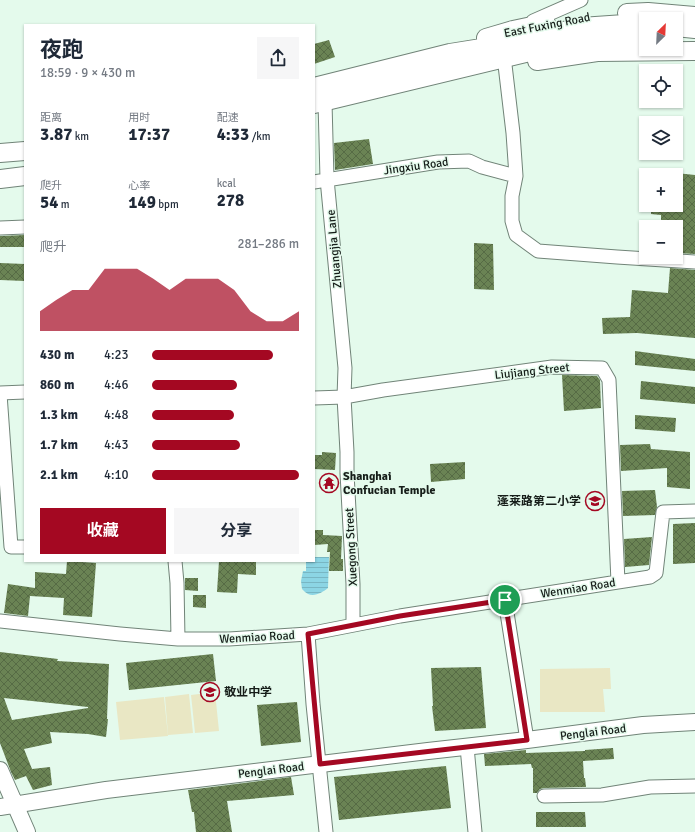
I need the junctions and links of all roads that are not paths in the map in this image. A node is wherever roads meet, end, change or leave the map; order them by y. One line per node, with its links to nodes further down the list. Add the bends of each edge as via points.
1 (581, 0): 6 (street)
2 (695, 16): 6 (main road, East Fuxing Road, via 648,12 580,16)
3 (639, 23): 10 (main road, East Fuxing Road, via 582,27 512,43)
4 (683, 28): 5 (main road)
5 (695, 29)
6 (513, 30): 10 (main road, East Fuxing Road, via 481,39)
7 (639, 36): 12 (main road, East Fuxing Road, via 592,39 559,45)
8 (683, 41): 9 (main road, East Fuxing Road)
9 (694, 45): 11 (main road, East Fuxing Road, via 596,52)
10 (450, 53): 13 (main road, East Fuxing Road)
11 (506, 65): 12 (main road, East Fuxing Road); 18 (street)
12 (455, 70): 14 (main road, East Fuxing Road)
13 (315, 87)
14 (319, 103): 20 (street, Zhuangjia Lane)
15 (24, 151): 16 (main road)
16 (0, 153)
17 (24, 176): 19 (main road)
18 (516, 176): 20 (street, Jingxiu Road, via 468,161 438,162); 23 (street, via 512,196 512,221 516,235 538,250)
19 (0, 179)
20 (320, 181): 26 (street, Zhuangjia Lane, via 345,368)
21 (24, 227): 22 (street)
22 (0, 228)
23 (695, 262)
24 (24, 392): 25 (street)
25 (0, 393): 29 (street, via 11,547)
26 (344, 397): 27 (street); 31 (street, Liujiang Street, via 552,367 602,368 609,380); 34 (street, Xuegong Street)
27 (315, 398)
28 (695, 511): 31 (street, Wenmiao Road, via 663,512 656,573 650,577)
29 (24, 547)
30 (175, 562): 36 (street)
31 (618, 582): 32 (street, Wenmiao Road)
32 (505, 600): 34 (street, Wenmiao Road); 38 (street)
33 (0, 621): 36 (street, Wenmiao Road)
34 (353, 625): 35 (street, Wenmiao Road)
35 (308, 634): 36 (street, Wenmiao Road); 40 (street)
36 (178, 639)
37 (695, 722): 38 (street, Penglai Road, via 643,725)
38 (527, 740): 39 (street, Penglai Road)
39 (467, 747): 40 (street, Penglai Road); 47 (street)
40 (320, 764): 44 (street, Penglai Road, via 106,790); 46 (street)
41 (0, 770): 44 (street)
42 (695, 786): 43 (street, via 650,787 602,795)
43 (544, 796)
44 (8, 806): 45 (street)
45 (27, 832)
46 (326, 832)
47 (475, 832): 48 (street)
48 (483, 832)

